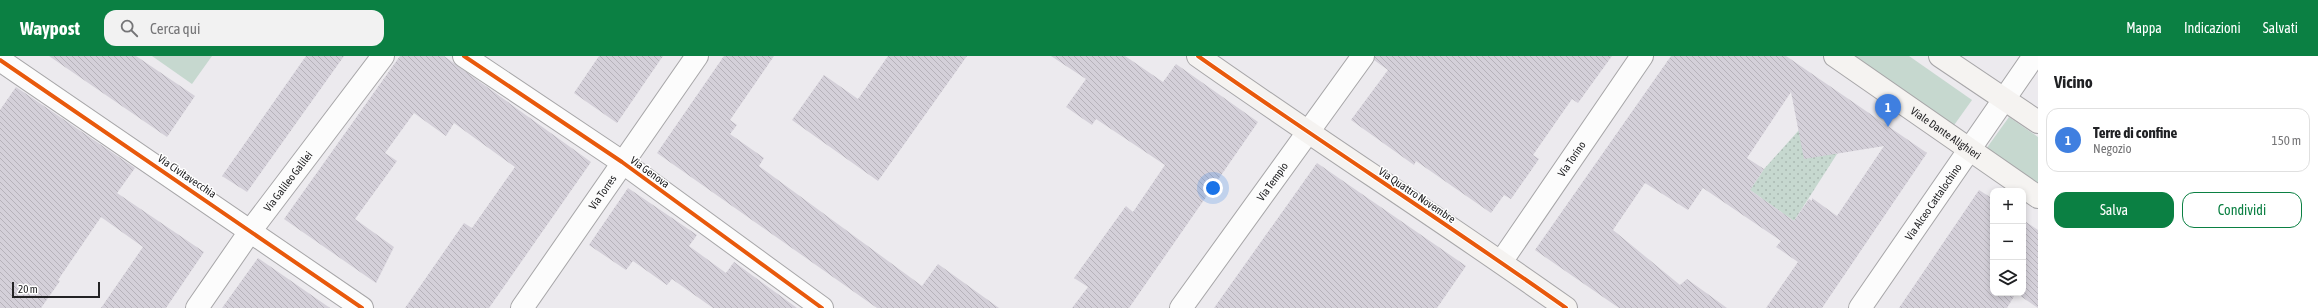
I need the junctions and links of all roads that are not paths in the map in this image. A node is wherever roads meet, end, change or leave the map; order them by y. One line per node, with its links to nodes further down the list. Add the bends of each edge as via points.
1 (383, 56): 17 (street, Via Galileo Galilei)
2 (464, 56): 15 (street, Via Genova)
3 (697, 56): 15 (street, Via Torres)
4 (1198, 56): 13 (street, Via Quattro Novembre)
5 (1363, 56): 13 (street, Via Tempio)
6 (1642, 56): 18 (street, Via Torino)
7 (1835, 56): 14 (street, Viale Dante Alighieri)
8 (1940, 56): 11 (street)
9 (2034, 56): 11 (street, Via Alceo Cattalochino)
10 (6, 65): 17 (street, Via Civitavecchia)
11 (2004, 98): 12 (street); 14 (street, Via Alceo Cattalochino)
12 (2038, 122)
13 (1308, 134): 18 (street, Via Quattro Novembre); 23 (street, Via Tempio)
14 (1968, 148): 16 (street, Viale Dante Alighieri); 25 (street, Via Alceo Cattalochino)
15 (622, 162): 21 (street, Via Torres); 22 (street, Via Genova)
16 (2038, 197)
17 (251, 230): 19 (street, Via Galileo Galilei); 20 (street, Via Civitavecchia)
18 (1501, 262): 24 (street, Via Quattro Novembre)
19 (196, 308)
20 (362, 308)
21 (522, 308)
22 (822, 308)
23 (1181, 308)
24 (1566, 308)
25 (1860, 308)

